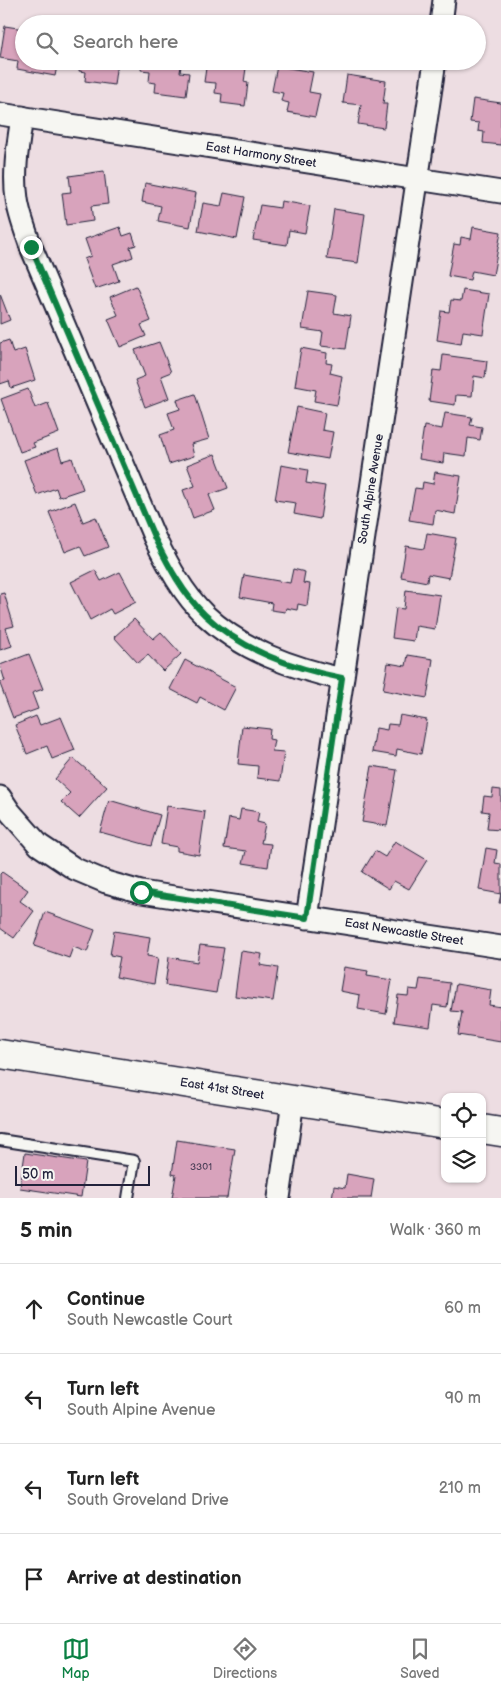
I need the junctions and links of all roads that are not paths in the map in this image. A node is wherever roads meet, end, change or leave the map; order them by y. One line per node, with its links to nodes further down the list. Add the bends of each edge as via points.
1 (444, 0): 2 (street)
2 (442, 15)
3 (434, 70): 6 (street, South Alpine Avenue)
4 (0, 114): 5 (street, East Harmony Street)
5 (22, 117): 6 (street, East Harmony Street); 8 (street, via 16,172 17,199 24,225 155,539 171,570 204,615 262,654 310,672)
6 (418, 179): 7 (street, East Harmony Street); 8 (street, South Alpine Avenue)
7 (501, 192)
8 (342, 678): 10 (street, South Alpine Avenue)
9 (0, 796): 10 (street, East Newcastle Street, via 39,845 75,869 106,882 141,892)
10 (307, 918): 11 (street, East Newcastle Street)
11 (501, 947)
12 (0, 1054): 13 (main road, East 41st Street)
13 (293, 1100): 14 (main road, East 41st Street); 19 (street)
14 (441, 1123)
15 (486, 1130): 16 (main road)
16 (501, 1132)
17 (0, 1140): 18 (lane, via 134,1161)
18 (128, 1198)
19 (279, 1198)

